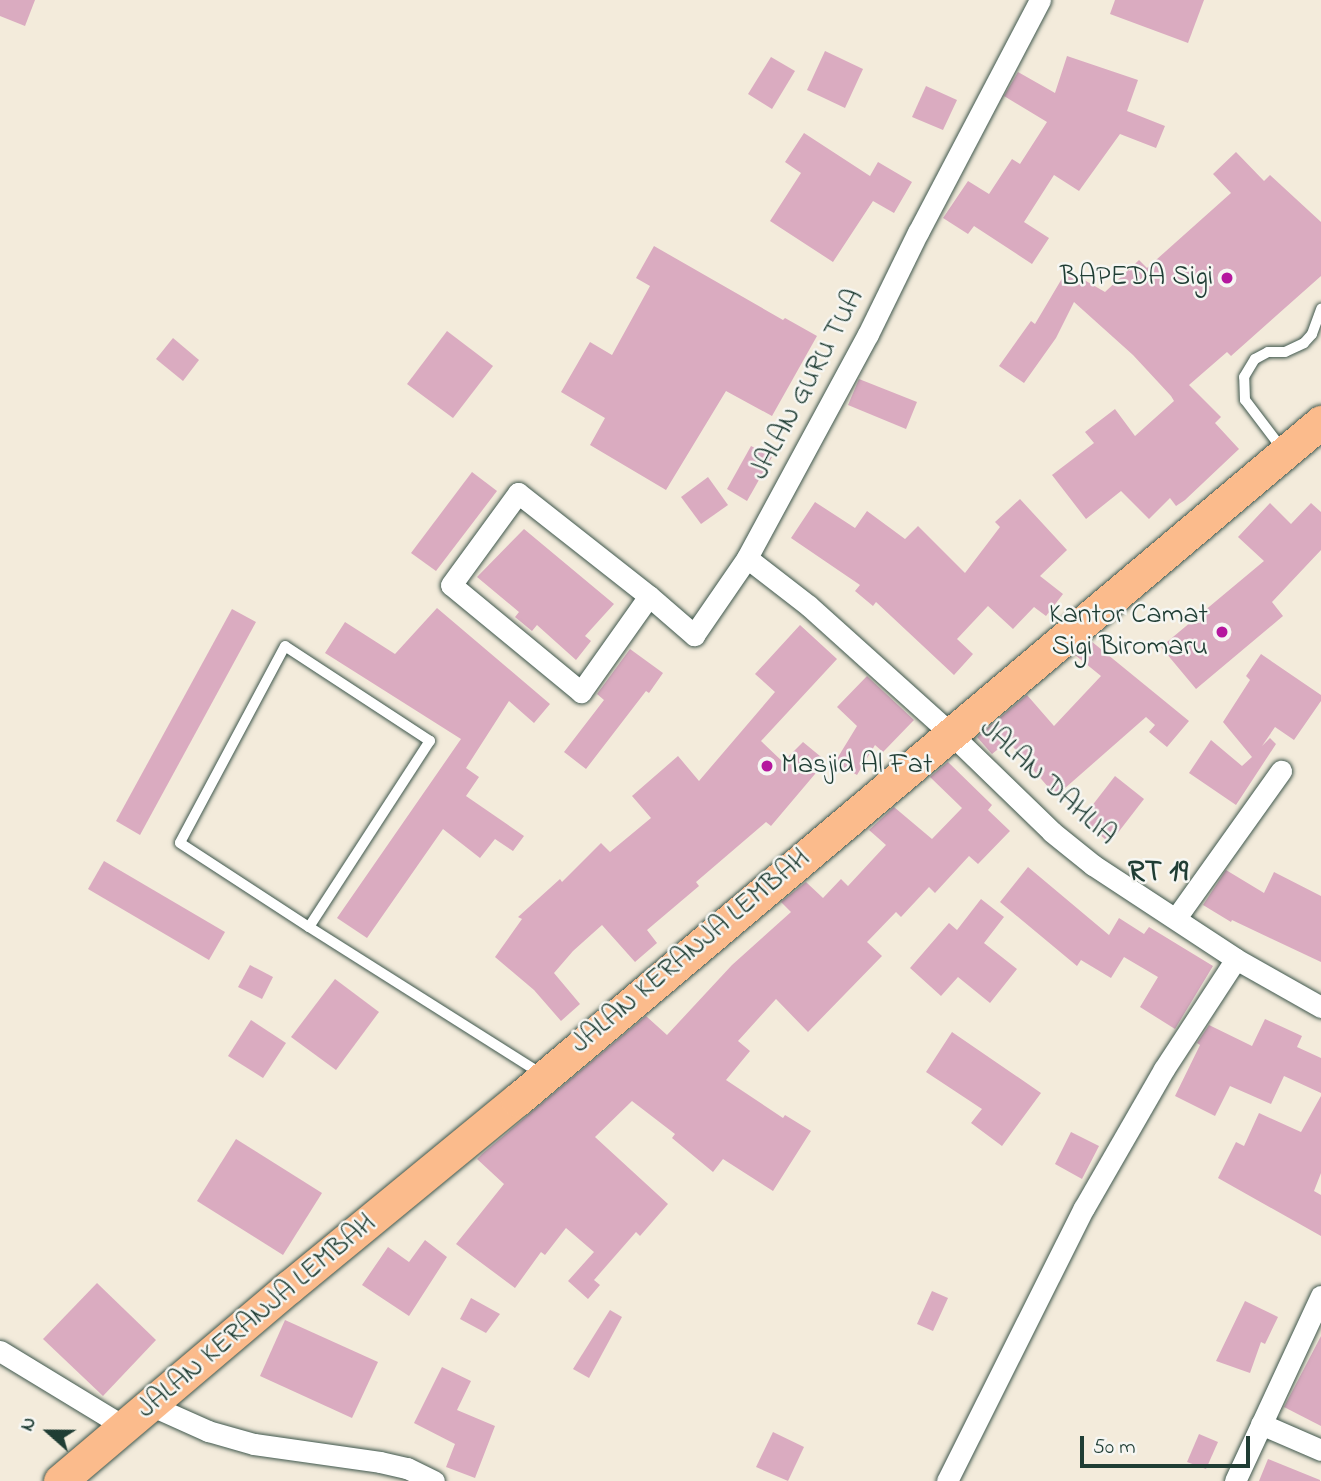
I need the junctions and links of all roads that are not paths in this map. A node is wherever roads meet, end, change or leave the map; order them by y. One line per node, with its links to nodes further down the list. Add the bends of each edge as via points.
1 (1040, 0): 5 (street, JALAN GURU TUA)
2 (1321, 309): 4 (lane, via 1304,343 1255,359 1244,376 1245,400)
3 (1321, 422): 4 (main road, JALAN KERANJA LEMBAH)
4 (1286, 453): 7 (main road, JALAN KERANJA LEMBAH)
5 (747, 558): 6 (street, JALAN GURU TUA, via 694,635); 7 (street, via 809,606)
6 (649, 596): 6 (street, via 518,493 451,585 581,692)
7 (950, 733): 9 (street, JALAN DAHLIA, via 1052,832); 13 (main road, JALAN KERANJA LEMBAH)
8 (1281, 771): 9 (street)
9 (1176, 918): 11 (street, JALAN DAHLIA)
10 (309, 927): 10 (lane, via 180,843 285,646 430,741); 13 (lane)
11 (1236, 959): 12 (street, JALAN DAHLIA); 22 (street, via 1164,1069 1084,1208)
12 (1321, 1007)
13 (546, 1076): 16 (main road, JALAN KERANJA LEMBAH)
14 (1321, 1296): 17 (street)
15 (0, 1351): 18 (street)
16 (150, 1405): 18 (main road, JALAN KERANJA LEMBAH); 21 (street, via 189,1424 254,1444 380,1462)
17 (1261, 1424): 19 (street); 23 (street)
18 (125, 1427): 20 (main road, JALAN KERANJA LEMBAH)
19 (1321, 1450)
20 (60, 1481)
21 (434, 1481)
22 (947, 1481)
23 (1235, 1481)

